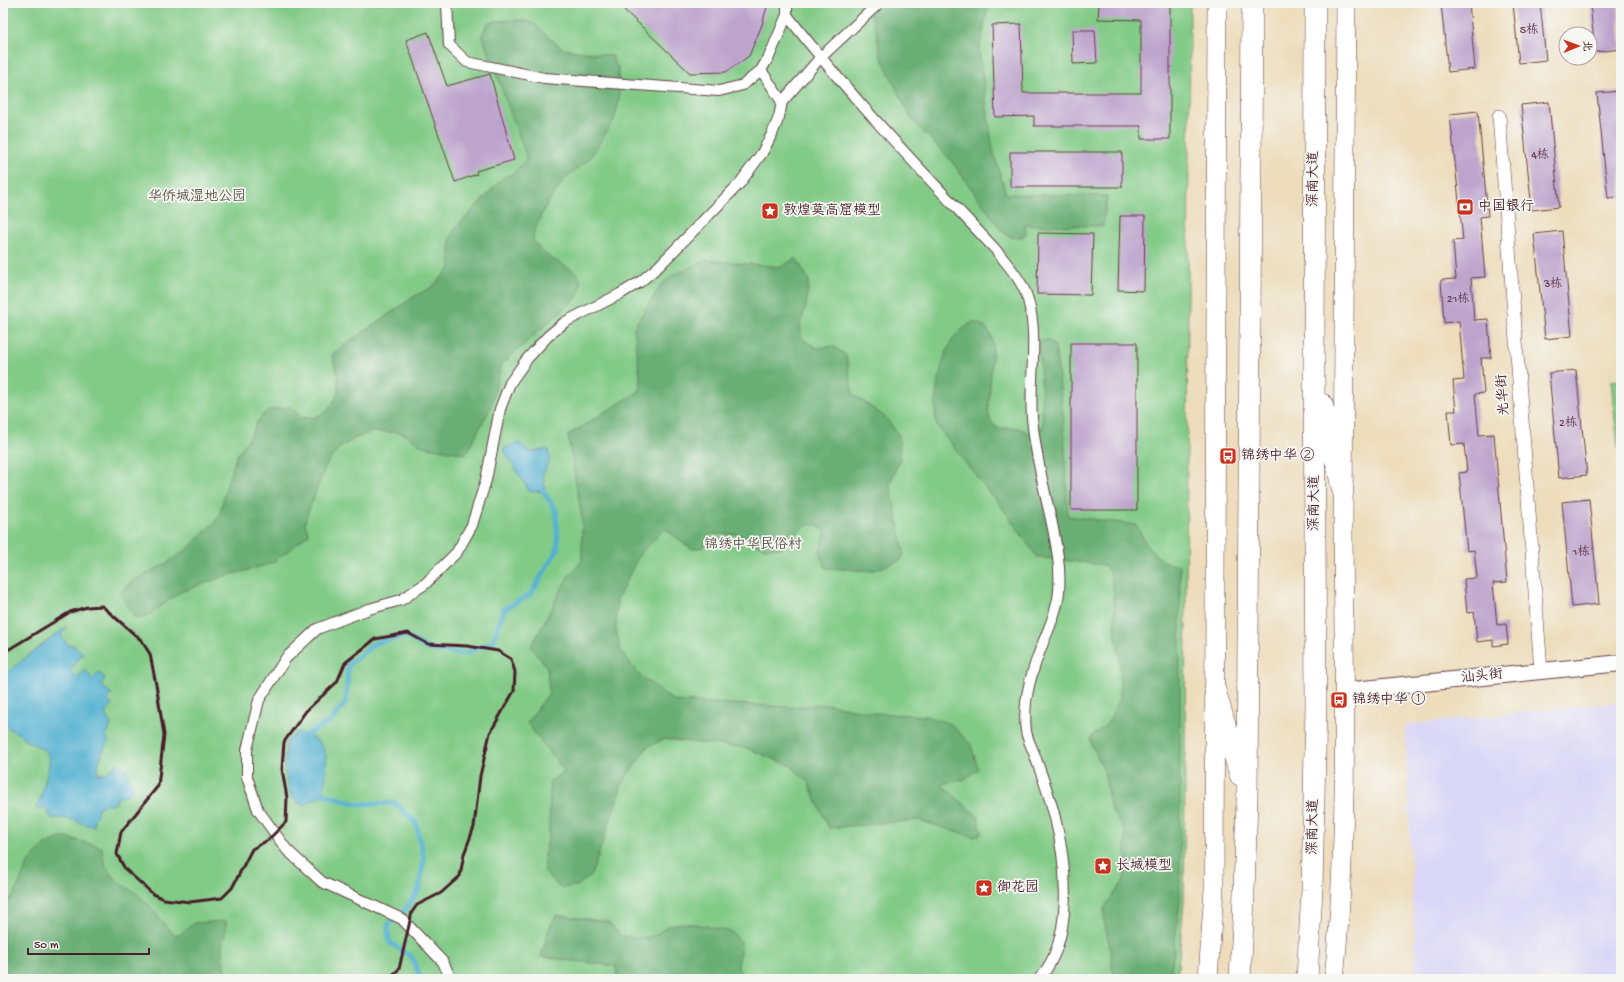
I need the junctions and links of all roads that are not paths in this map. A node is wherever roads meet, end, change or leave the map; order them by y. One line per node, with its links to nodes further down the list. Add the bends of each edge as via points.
1 (447, 3): 10 (street, via 449,46 467,62 544,78 719,91 742,85)
2 (787, 3): 8 (street)
3 (879, 3): 9 (street)
4 (1217, 3): 17 (main road)
5 (1252, 3): 19 (main road)
6 (1315, 3): 13 (main road, 深南大道)
7 (1346, 3): 14 (main road)
8 (787, 15): 9 (street); 10 (street)
9 (820, 58): 11 (street); 21 (street, via 996,249 1016,275 1028,298 1034,331 1032,417 1040,470 1059,559 1059,592 1051,623 1029,683 1026,731 1055,818 1062,858 1065,915 1048,969)
10 (761, 70): 11 (street)
11 (782, 102): 20 (street, via 772,134 744,178 659,266 620,294 565,322 527,359 510,383 500,409 486,480 472,525 457,552 425,584 401,600 369,609 317,630 286,658 259,700 247,750 247,777 258,810 287,850 322,882 402,919 443,962)
12 (1499, 116): 16 (street, 光华街)
13 (1314, 370): 14 (main road); 24 (main road, 深南大道, via 1316,705 1312,890)
14 (1343, 491): 18 (main road)
15 (1621, 663): 16 (street, 汕头街)
16 (1541, 671): 18 (street, 汕头街)
17 (1215, 690): 19 (main road); 22 (main road, via 1214,889)
18 (1344, 691): 25 (main road, via 1344,837)
19 (1247, 799): 23 (main road)
20 (451, 979)
21 (1039, 979)
22 (1208, 979)
23 (1240, 979)
24 (1307, 979)
25 (1334, 979)

